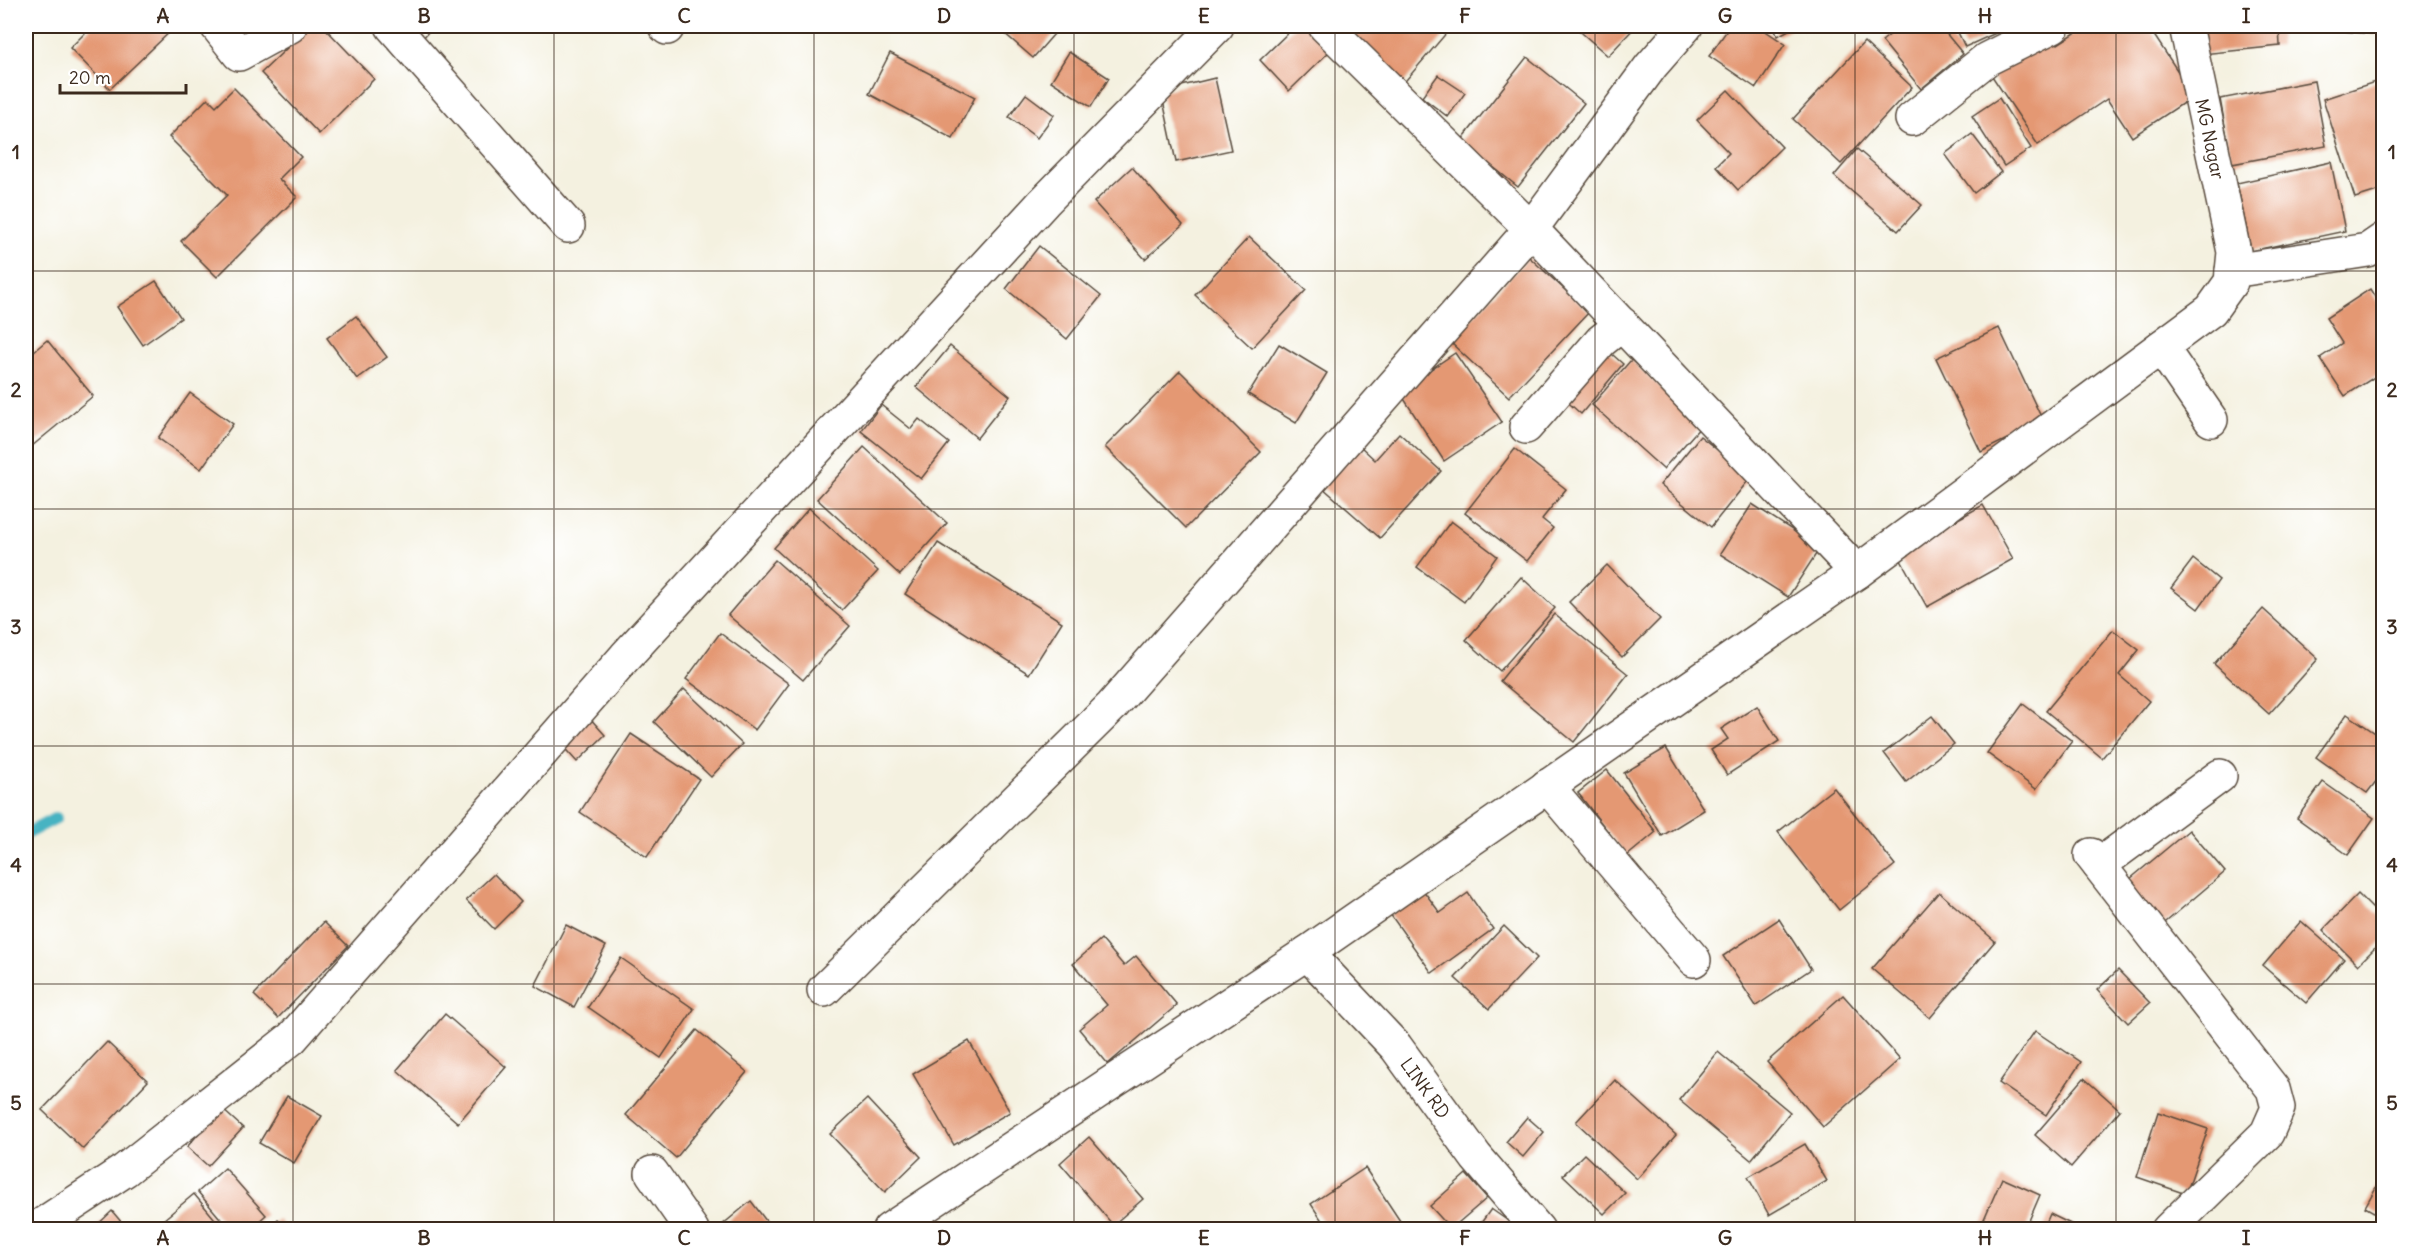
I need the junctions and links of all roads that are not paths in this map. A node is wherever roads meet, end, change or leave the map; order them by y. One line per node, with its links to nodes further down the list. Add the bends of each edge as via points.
1 (217, 26): 2 (street, via 239,54)
2 (290, 26)
3 (392, 26): 10 (street)
4 (1217, 26): 25 (street, via 1044,202 625,657 292,1038 125,1170)
5 (1325, 26): 11 (street)
6 (1683, 26): 11 (street)
7 (2053, 26): 9 (street, via 1988,59)
8 (2187, 26): 13 (street, MG Nagar)
9 (1912, 119)
10 (568, 226)
11 (1531, 229): 14 (street); 23 (street, via 1112,706)
12 (2384, 239): 13 (street, via 2368,250)
13 (2233, 262): 15 (street, via 2231,282 2211,310)
14 (1622, 324): 17 (street, via 1600,341); 18 (street)
15 (2161, 347): 16 (street); 18 (street)
16 (2211, 420)
17 (1526, 427)
18 (1857, 572): 20 (street)
19 (2220, 776): 29 (street, via 2095,860 2272,1089 2278,1108 2267,1132)
20 (1547, 786): 21 (street); 22 (street)
21 (1307, 953): 27 (street); 28 (street, LINK RD, via 1396,1047 1476,1157)
22 (1694, 960)
23 (824, 990)
24 (652, 1173): 26 (street)
25 (34, 1230)
26 (692, 1230)
27 (889, 1230)
28 (1538, 1230)
29 (2168, 1230)

